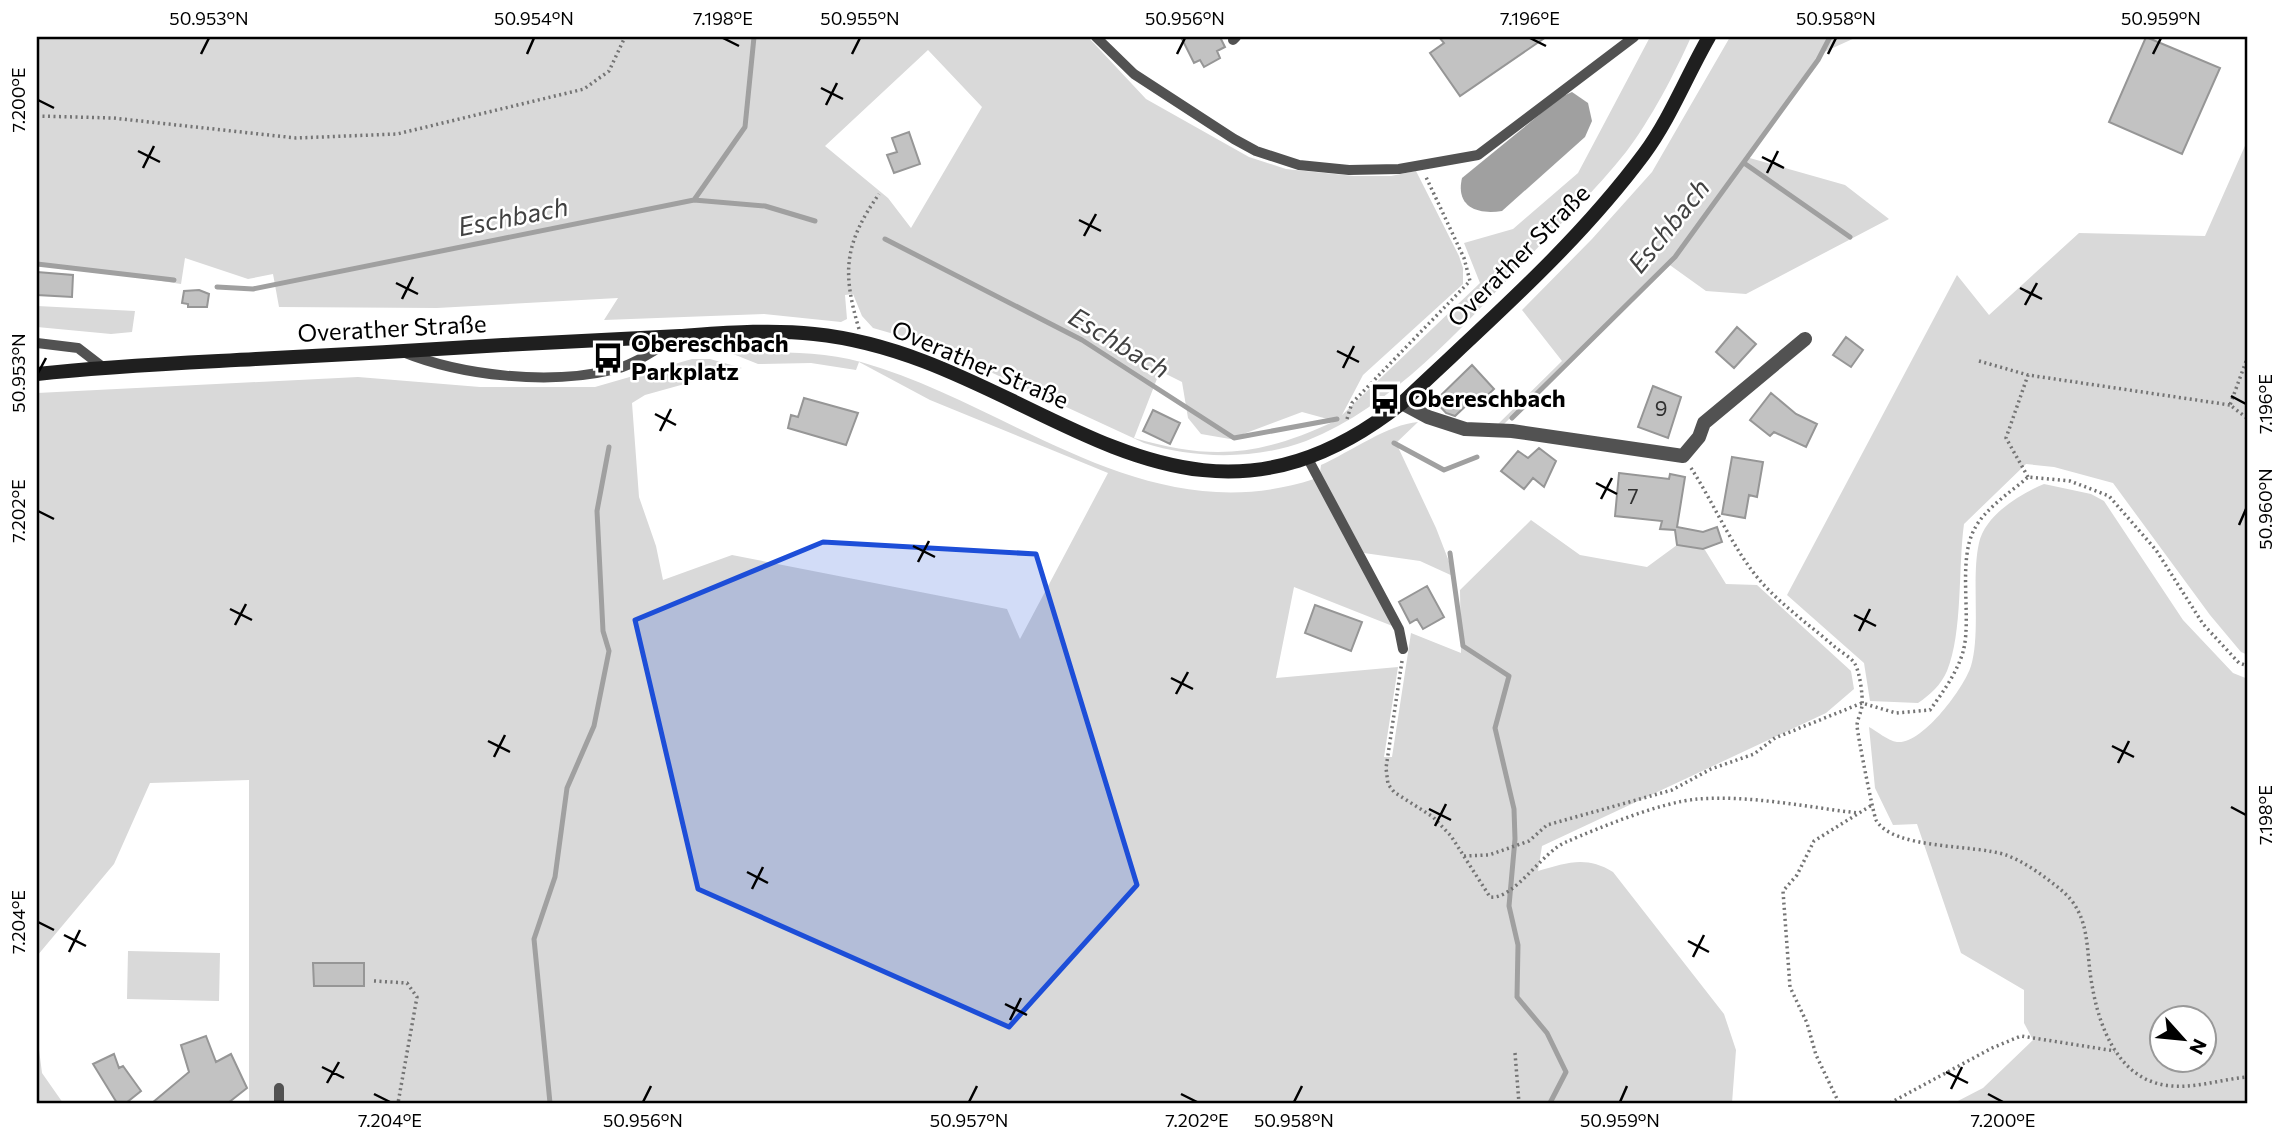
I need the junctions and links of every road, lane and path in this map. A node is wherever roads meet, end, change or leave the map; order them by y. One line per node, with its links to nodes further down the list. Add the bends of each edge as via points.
1 (625, 37): 5 (path, via 609,71 584,89 397,134 296,138 113,118)
2 (1096, 37): 6 (lane, via 1135,74 1256,151 1299,165 1349,170)
3 (1634, 37): 6 (lane, via 1478,155)
4 (1709, 37): 18 (main road, Overather Straße, via 1646,151 1610,197)
5 (37, 116)
6 (1420, 165): 21 (path, via 1464,258 1470,281 1352,403)
7 (879, 194): 10 (path, via 853,237 847,267)
8 (680, 336): 10 (main road, Overather Straße, via 813,334); 12 (main road, Overather Straße); 12 (lane, via 614,370 582,375 482,374 438,366)
9 (1805, 339): 22 (street, via 1704,423)
10 (862, 342): 23 (main road, Overather Straße, via 957,375 1111,448 1157,463 1235,471)
11 (37, 343): 15 (lane, via 78,348)
12 (400, 351): 15 (main road, Overather Straße)
13 (2248, 356): 19 (path)
14 (1979, 361): 17 (path)
15 (104, 368): 16 (main road, Overather Straße)
16 (37, 374)
17 (2028, 374): 19 (path); 24 (path, via 2006,438)
18 (1402, 403): 21 (main road, Overather Straße); 22 (street, via 1465,429 1512,431)
19 (2230, 405): 20 (path)
20 (2248, 419)
21 (1339, 444): 23 (main road, Overather Straße)
22 (1683, 456): 27 (path, via 1763,585 1855,664)
23 (1307, 457): 25 (lane, via 1399,629)
24 (2028, 477): 26 (path, via 2070,481 2109,496 2156,550 2203,624 2239,663); 27 (path, via 1974,530 1964,648 1943,693 1930,710 1896,713)
25 (1402, 649): 30 (path, via 1388,784 1433,817)
26 (2248, 666)
27 (1862, 703): 28 (path, via 1857,725); 30 (path, via 1775,738 1754,754 1711,769 1672,790 1547,825 1529,841 1489,855)
28 (1872, 805): 29 (path); 32 (path, via 1876,819 1895,835 2008,856 2063,891 2080,911 2087,932 2091,984)
29 (1858, 813): 30 (path, via 1721,798 1671,805 1557,845 1514,887 1496,898 1481,886); 39 (path, via 1814,841 1783,891 1790,987)
30 (1464, 856)
31 (374, 981): 37 (path, via 407,983 417,997)
32 (2115, 1051): 34 (path, via 2127,1068 2164,1085); 40 (path, via 2021,1036)
33 (1515, 1053): 38 (path)
34 (2248, 1077)
35 (279, 1088): 36 (lane)
36 (279, 1103)
37 (398, 1103)
38 (1520, 1103)
39 (1839, 1103)
40 (1890, 1103)

